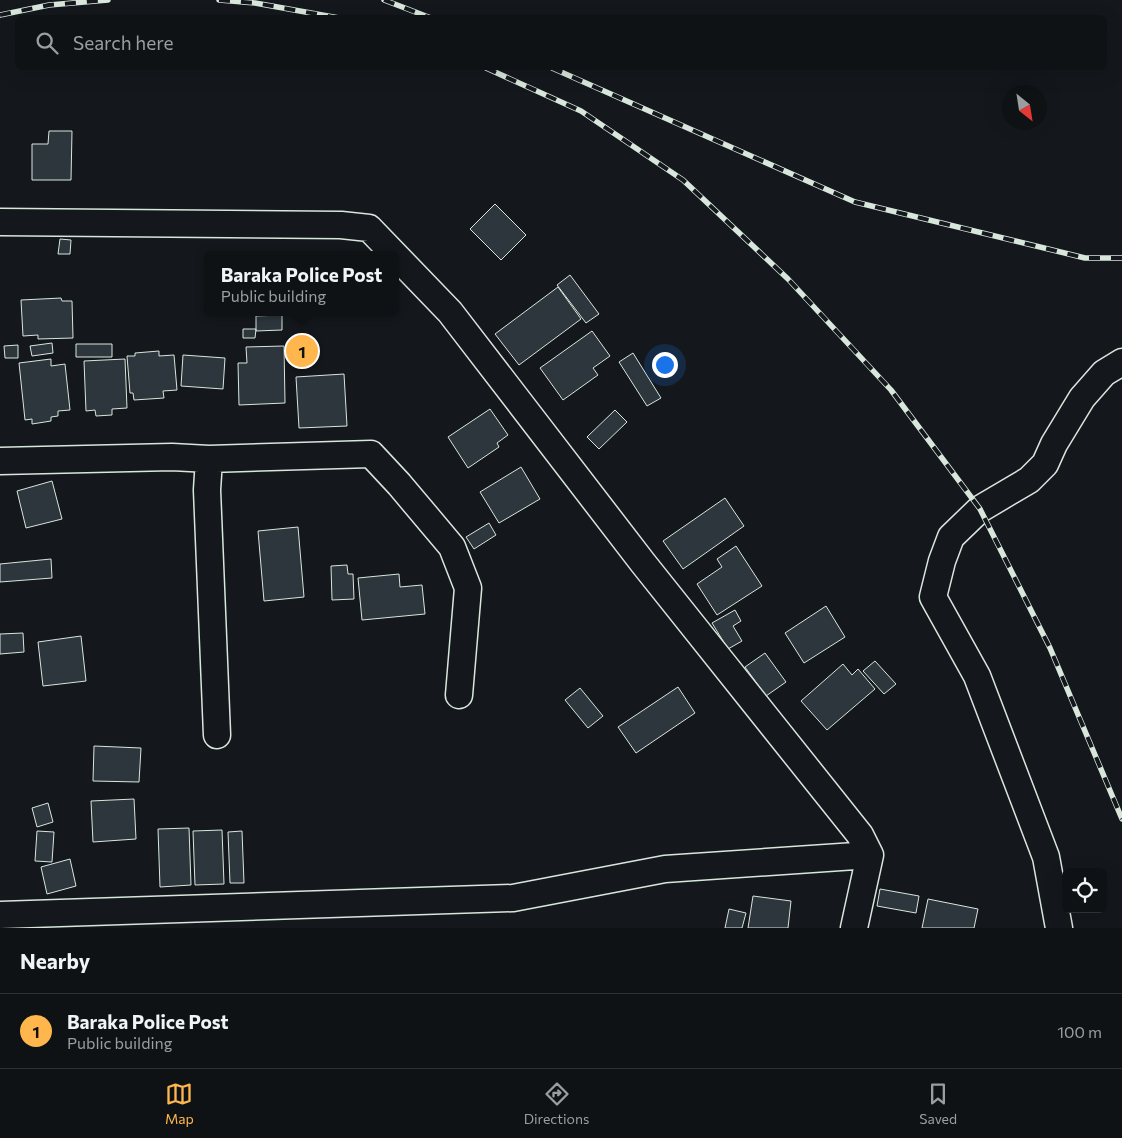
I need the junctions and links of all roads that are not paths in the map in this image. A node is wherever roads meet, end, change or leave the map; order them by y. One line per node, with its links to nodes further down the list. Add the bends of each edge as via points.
1 (0, 222): 2 (street, via 341,225 369,228)
2 (391, 251)
3 (399, 259): 9 (street, via 450,312 643,563 846,816)
4 (1122, 362): 12 (street, via 1104,373 1082,398 1045,464 1029,480 980,509 951,537 934,597 978,676 1046,856)
5 (208, 459): 6 (street); 7 (street, via 371,454 452,547 468,588); 8 (street)
6 (0, 461)
7 (459, 695)
8 (217, 735)
9 (870, 855): 10 (street, via 665,868 513,898); 11 (street)
10 (0, 915)
11 (854, 928)
12 (1060, 928)

